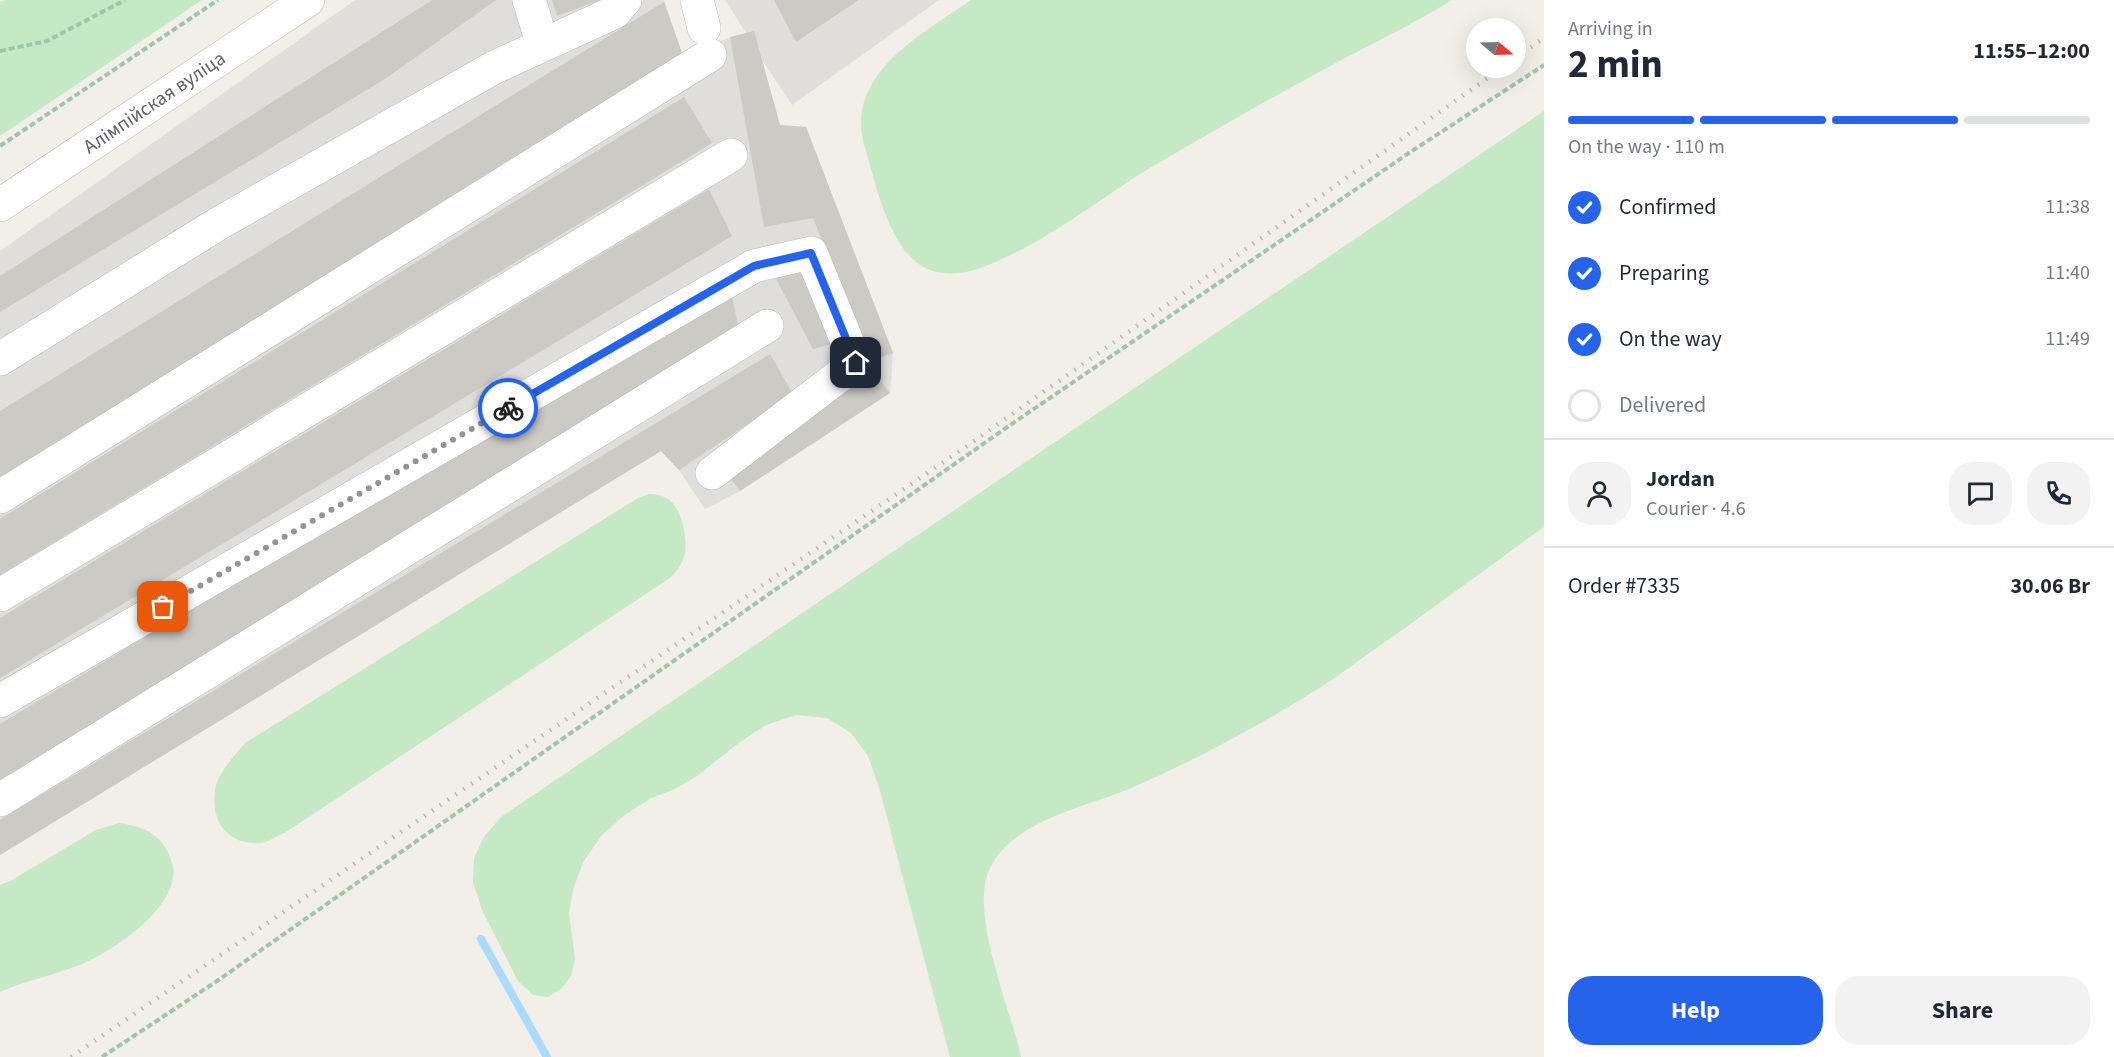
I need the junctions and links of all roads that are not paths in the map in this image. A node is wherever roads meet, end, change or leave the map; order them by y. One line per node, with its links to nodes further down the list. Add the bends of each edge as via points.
1 (308, 0): 7 (street, Алімпійская вуліца)
2 (529, 0): 5 (street)
3 (625, 0): 5 (street, via 615,12)
4 (704, 28): 11 (street)
5 (543, 45): 9 (street, via 493,68 221,222)
6 (731, 155): 12 (street)
7 (0, 205)
8 (767, 326): 14 (street)
9 (0, 359)
10 (711, 473): 13 (street, via 856,363 811,253 754,266)
11 (0, 496)
12 (0, 595)
13 (0, 701)
14 (0, 800)

